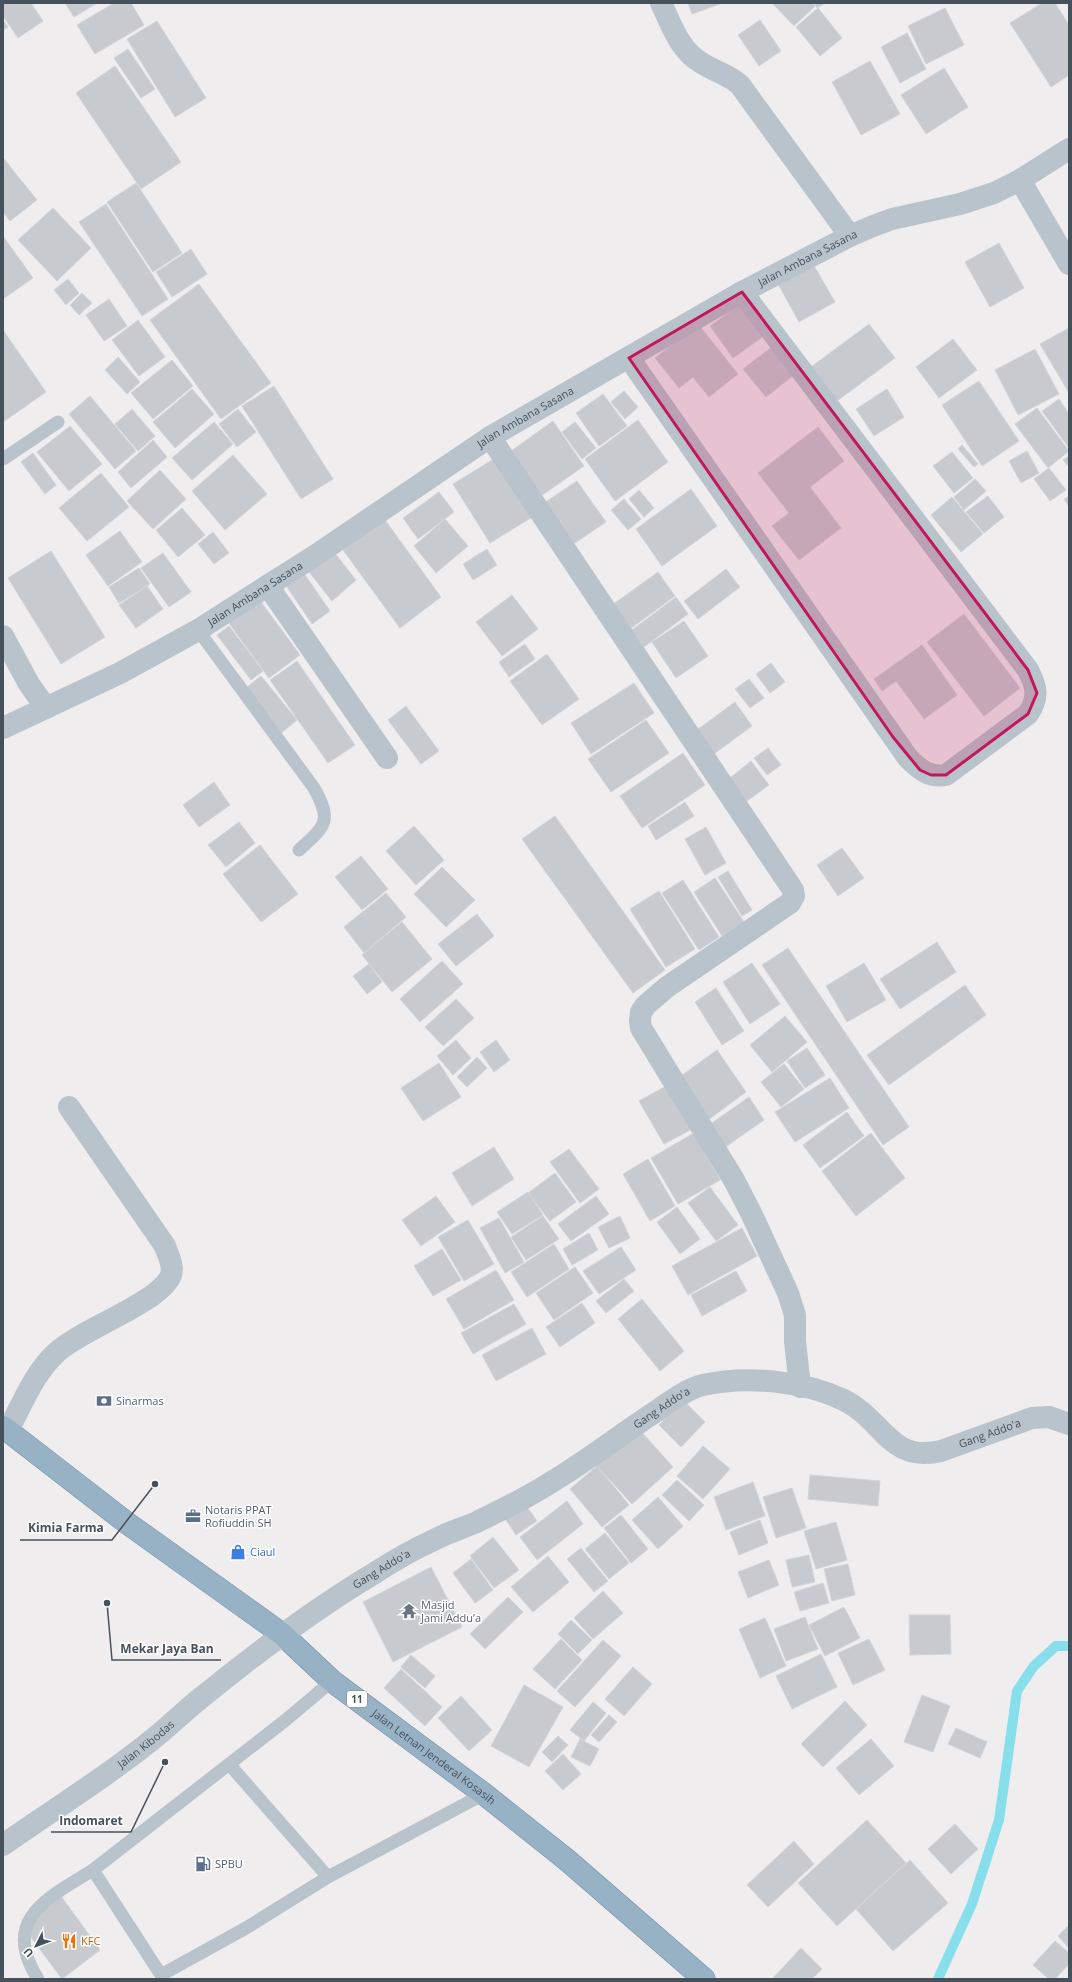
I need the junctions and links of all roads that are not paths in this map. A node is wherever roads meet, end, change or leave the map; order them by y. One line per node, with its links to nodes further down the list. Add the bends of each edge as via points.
1 (661, 3): 4 (street, via 682,45 701,63 740,85)
2 (1069, 149): 3 (street, Jalan Ambana Sasana)
3 (1020, 180): 4 (street, Jalan Ambana Sasana, via 994,193 960,204 892,219); 5 (street)
4 (850, 236): 6 (street, Jalan Ambana Sasana)
5 (1069, 264)
6 (742, 292): 7 (street, Jalan Ambana Sasana); 7 (street, via 1028,670 1035,683 1036,700 1028,714 946,775 931,775 920,770 908,758)
7 (629, 358): 9 (street, Jalan Ambana Sasana)
8 (58, 422): 10 (lane)
9 (490, 437): 11 (street, Jalan Ambana Sasana); 19 (street, via 793,890 794,896 790,903 667,987 646,1005 641,1012 640,1021 641,1028 734,1180 788,1293 795,1315)
10 (3, 459)
11 (268, 586): 12 (street, Jalan Ambana Sasana); 16 (street)
12 (198, 630): 14 (street, Jalan Ambana Sasana, via 120,673); 17 (lane, via 314,788 324,807 325,819 322,829)
13 (3, 636): 14 (street, via 29,684)
14 (46, 708): 15 (street, Jalan Ambana Sasana)
15 (3, 728)
16 (388, 758)
17 (299, 850)
18 (69, 1107): 21 (street, via 165,1246 172,1266 171,1276 146,1300 77,1337 56,1353 41,1370)
19 (800, 1387): 20 (street, Gang Addo'a, via 826,1393 859,1408 893,1442 915,1454 941,1451 1032,1418 1049,1417); 22 (street, Gang Addo'a, via 768,1381 740,1380 699,1386 678,1396 540,1490 436,1538 373,1574)
20 (1069, 1424)
21 (5, 1429): 22 (highway, Jalan Letnan Jenderal Kosasih / 11, via 127,1523)
22 (282, 1634): 23 (highway, Jalan Letnan Jenderal Kosasih / 11); 26 (street, Jalan Kibodas, via 204,1694 148,1743)
23 (332, 1681): 24 (lane); 25 (highway, Jalan Letnan Jenderal Kosasih / 11)
24 (229, 1764): 27 (lane); 28 (lane)
25 (484, 1794): 28 (lane); 31 (highway, Jalan Letnan Jenderal Kosasih / 11, via 567,1860)
26 (3, 1845)
27 (93, 1870): 29 (lane); 30 (lane, via 35,1906 20,1927 19,1942 22,1954)
28 (328, 1877): 29 (lane, via 246,1928)
29 (157, 1977)
30 (38, 1979)
31 (704, 1979)

